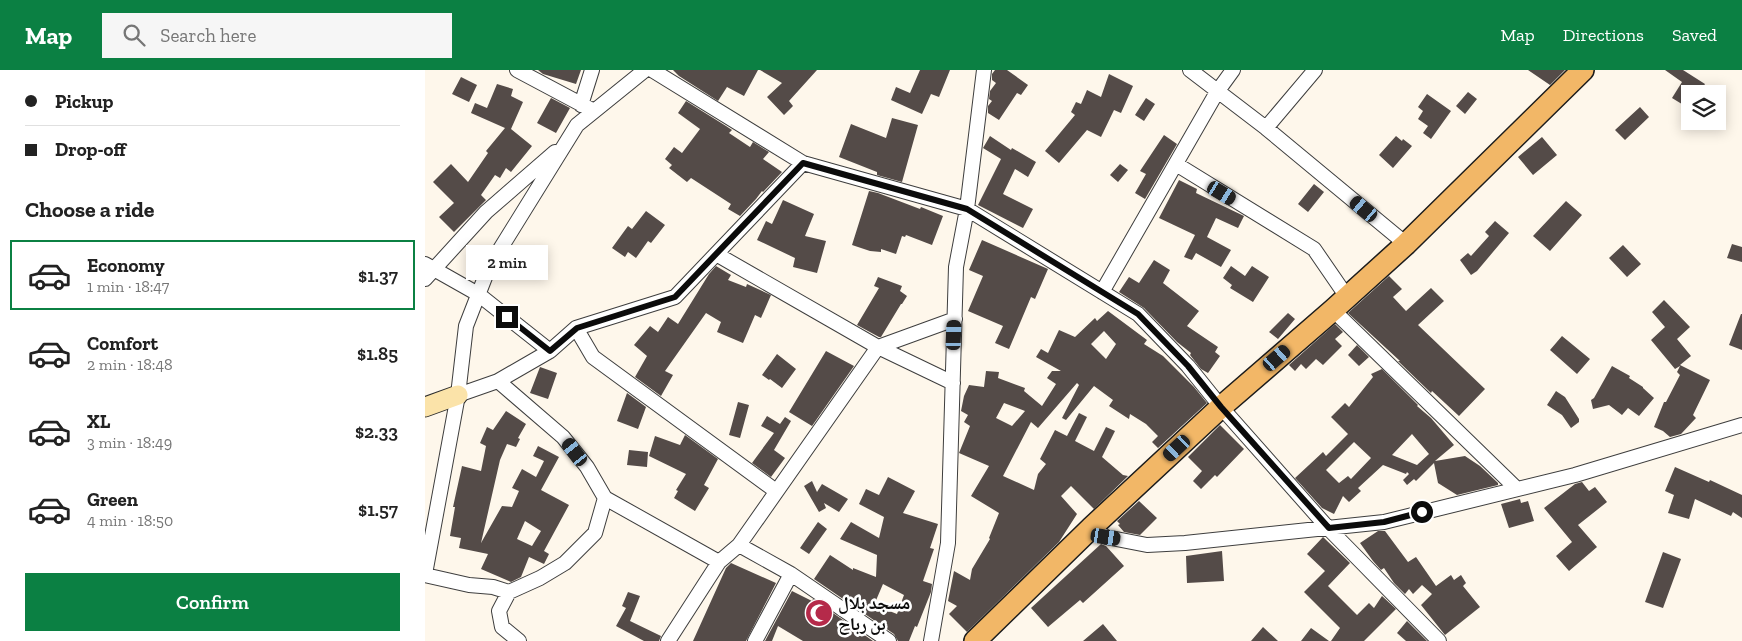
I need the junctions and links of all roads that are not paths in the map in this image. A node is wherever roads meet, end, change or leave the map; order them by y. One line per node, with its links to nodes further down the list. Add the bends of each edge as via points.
1 (517, 70): 11 (street)
2 (592, 70): 11 (street)
3 (645, 70): 12 (street)
4 (652, 70): 15 (street)
5 (984, 70): 17 (street)
6 (1190, 70): 10 (street)
7 (1233, 70): 10 (street)
8 (1315, 70): 13 (street)
9 (1583, 70): 18 (main road)
10 (1217, 92): 13 (street); 16 (street)
11 (581, 105): 12 (street)
12 (594, 111): 14 (street, via 577,125)
13 (1266, 128): 18 (street)
14 (567, 141): 20 (street, via 486,212); 22 (street, via 489,267)
15 (803, 163): 17 (street); 19 (street)
16 (1176, 164): 21 (street); 23 (street, via 1314,249)
17 (967, 209): 21 (street); 24 (street, via 957,266)
18 (1406, 244): 23 (main road)
19 (716, 254): 25 (street, via 675,297); 26 (street)
20 (428, 271): 22 (street)
21 (1102, 292): 32 (street, via 1138,314 1188,366)
22 (479, 294): 27 (street); 30 (street, via 466,326)
23 (1340, 304): 32 (main road); 34 (street)
24 (955, 319): 26 (street); 29 (street)
25 (577, 328): 27 (street); 35 (street, via 593,357)
26 (878, 347): 29 (street); 35 (street)
27 (550, 351): 28 (street)
28 (498, 382): 30 (street); 36 (street, via 563,437 587,467)
29 (953, 383): 48 (street, via 948,543)
30 (458, 395): 31 (street); 41 (street)
31 (425, 407)
32 (1221, 407): 37 (main road); 38 (street)
33 (1742, 425): 34 (street)
34 (1517, 489): 38 (street, via 1384,522)
35 (776, 491): 39 (street)
36 (605, 498): 40 (street); 43 (street, via 595,534 565,563)
37 (1091, 528): 38 (street, via 1106,537 1147,545); 49 (main road)
38 (1329, 528): 50 (street)
39 (739, 544): 40 (street); 42 (street)
40 (719, 562): 45 (street)
41 (425, 574): 43 (street)
42 (791, 574): 46 (street); 47 (street)
43 (509, 592): 44 (street, via 499,611 502,628)
44 (519, 641)
45 (668, 641)
46 (755, 641)
47 (889, 641)
48 (931, 641)
49 (975, 641)
50 (1439, 641)

